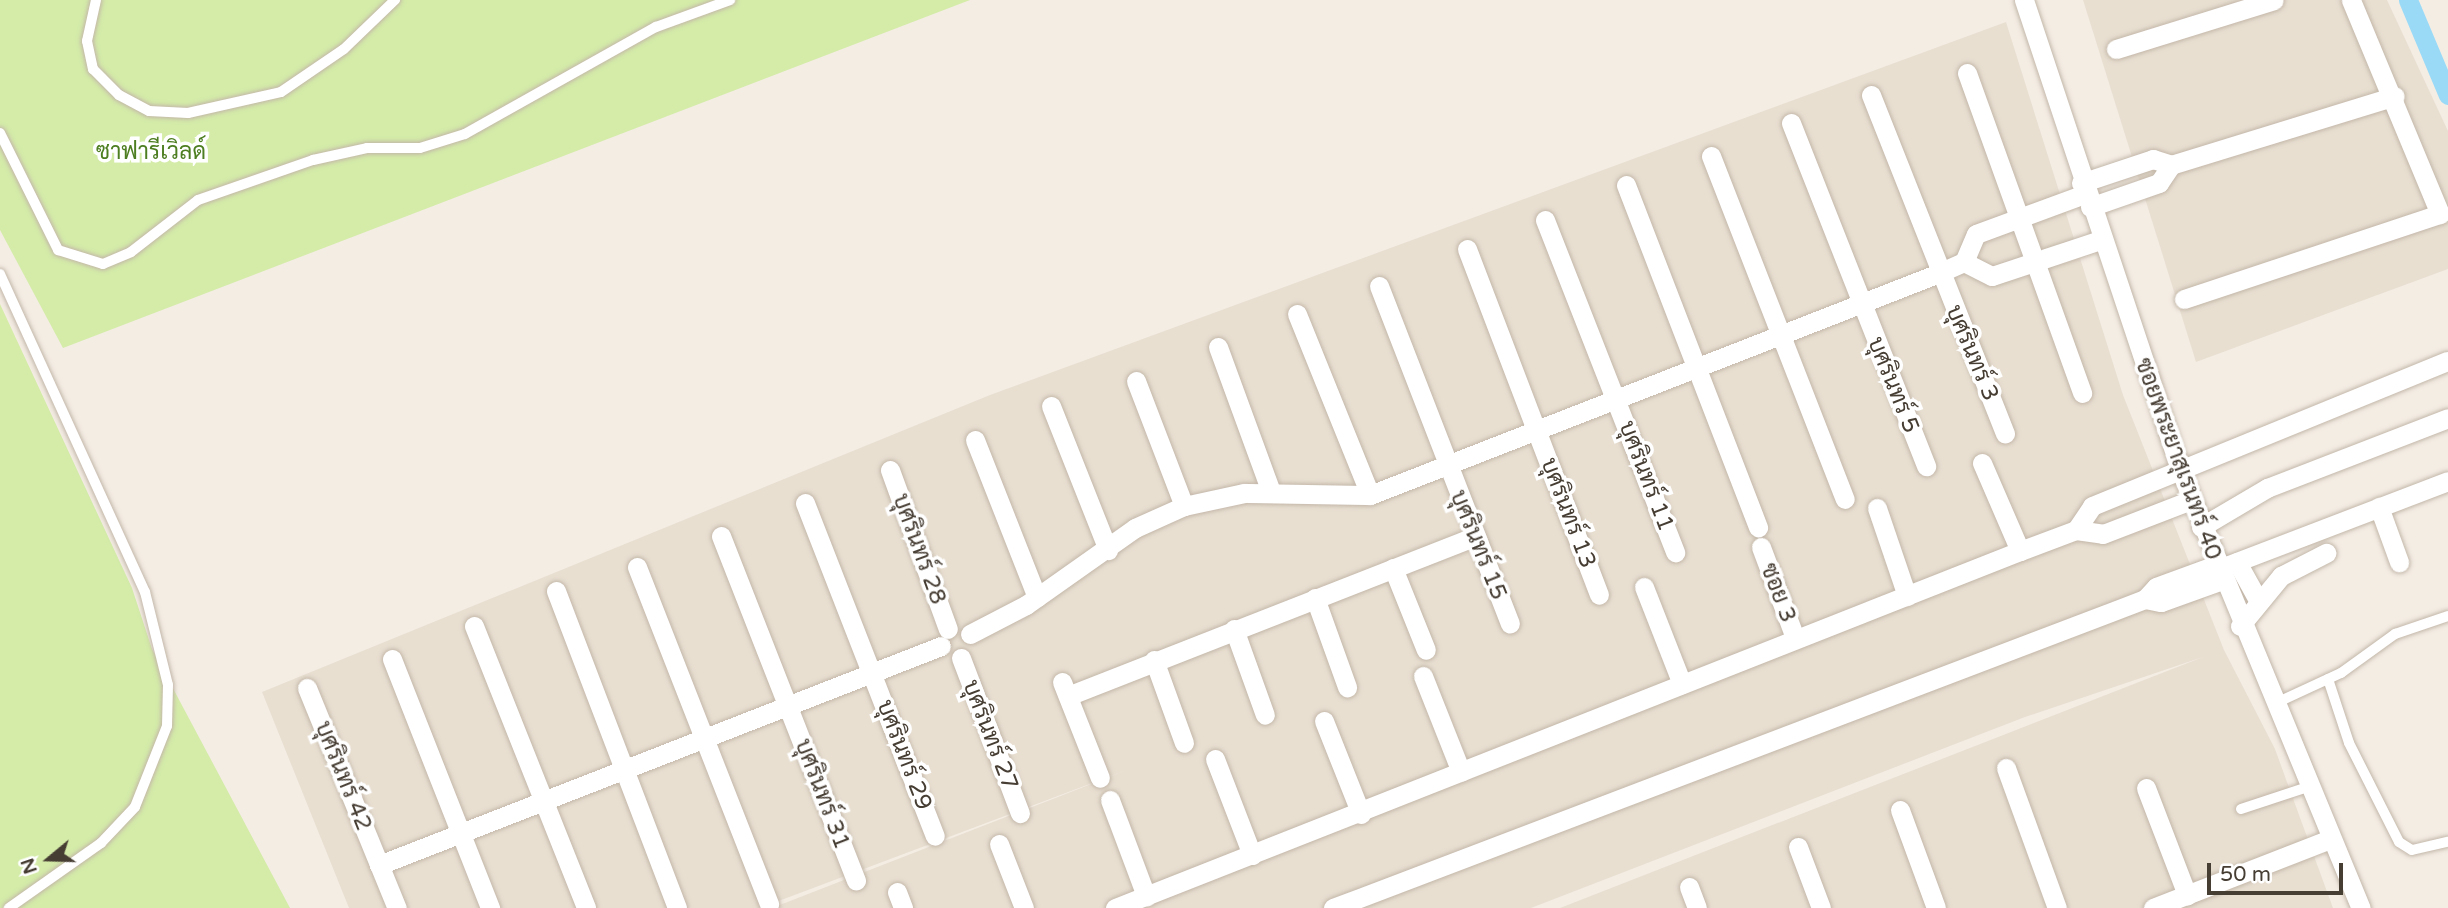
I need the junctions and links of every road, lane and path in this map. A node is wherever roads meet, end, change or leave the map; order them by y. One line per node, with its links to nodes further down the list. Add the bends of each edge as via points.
1 (96, 0): 2 (lane, via 87,41 93,69 119,95 149,111 188,113 281,92 344,49)
2 (395, 0)
3 (730, 0): 12 (lane, via 656,27 465,134 420,148 367,148 313,160 198,200 131,252 103,264 78,261 58,250)
4 (2024, 0): 15 (street, ซอยพระยาสุเรนทร์ 40)
5 (2274, 0): 7 (street)
6 (2351, 0): 10 (street)
7 (2116, 49)
8 (1967, 73): 16 (street)
9 (1871, 96): 22 (street, บุศรินทร์ 3)
10 (2395, 96): 15 (street, via 2171,166 2153,159); 25 (street, via 2440,214)
11 (1791, 123): 26 (street, บุศรินทร์ 5)
12 (0, 133)
13 (1711, 156): 28 (street)
14 (1626, 185): 31 (street)
15 (2085, 195): 16 (street); 18 (street, ซอยพระยาสุเรนทร์ 40)
16 (2017, 217): 20 (street, via 1976,234); 21 (street)
17 (1545, 220): 34 (street, บุศรินทร์ 11)
18 (2100, 240): 21 (street); 43 (street, ซอยพระยาสุเรนทร์ 40)
19 (1467, 249): 37 (street, บุศรินทร์ 13)
20 (1964, 262): 21 (street, via 1992,275); 22 (street)
21 (2034, 263): 33 (street)
22 (1939, 273): 26 (street); 38 (street, บุศรินทร์ 3)
23 (0, 274): 126 (lane, via 145,592 168,685 164,737 135,807 101,844)
24 (1378, 286): 41 (street, บุศรินทร์ 15)
25 (2184, 299)
26 (1860, 305): 28 (street); 42 (street, บุศรินทร์ 5)
27 (1297, 314): 47 (street)
28 (1780, 336): 31 (street); 48 (street)
29 (1218, 346): 46 (street)
30 (2448, 361): 43 (street)
31 (1696, 370): 34 (street); 54 (street)
32 (1136, 381): 51 (street)
33 (2082, 393)
34 (1616, 400): 37 (street); 62 (street, บุศรินทร์ 11)
35 (1051, 407): 60 (street)
36 (2448, 418): 55 (street, via 2267,488)
37 (1537, 432): 41 (street); 71 (street, บุศรินทร์ 13)
38 (2005, 433)
39 (975, 440): 73 (street)
40 (1982, 463): 61 (street)
41 (1447, 466): 47 (street); 58 (street, บุศรินทร์ 15)
42 (1926, 466)
43 (2179, 467): 49 (street, ซอยพระยาสุเรนทร์ 40); 56 (street, via 2092,506)
44 (890, 470): 82 (street, บุศรินทร์ 28)
45 (2448, 481): 52 (street)
46 (1271, 492): 47 (street); 51 (street, via 1212,497)
47 (1370, 495)
48 (1845, 499)
49 (2191, 500): 55 (street, ซอยพระยาสุเรนทร์ 40); 56 (street, via 2103,534)
50 (805, 503): 88 (street, บุศรินทร์ 29)
51 (1184, 506): 60 (street, via 1135,528)
52 (2379, 507): 64 (street); 65 (street)
53 (1877, 508): 72 (street)
54 (1758, 527)
55 (2201, 527): 68 (street, ซอยพระยาสุเรนทร์ 40)
56 (2076, 530): 61 (street)
57 (721, 536): 95 (street, บุศรินทร์ 31)
58 (1474, 537): 67 (street); 77 (street, บุศรินทร์ 15)
59 (1761, 547): 83 (street, ซอย 3)
60 (1108, 550): 73 (street)
61 (2020, 551): 72 (street)
62 (1675, 552)
63 (2326, 553): 75 (street, via 2281,576)
64 (2237, 562): 68 (street); 75 (street)
65 (2399, 562)
66 (637, 566): 98 (street)
67 (1393, 568): 74 (street); 84 (street)
68 (2219, 571): 79 (street, ซอยพระยาสุเรนทร์ 40); 133 (street, via 2156,587 2145,599)
69 (1644, 587): 91 (street)
70 (556, 591): 102 (street)
71 (1599, 594)
72 (1907, 596): 83 (street)
73 (1037, 597): 81 (street)
74 (1315, 598): 80 (street); 92 (street)
75 (2258, 600): 79 (street)
76 (2448, 616): 90 (lane, via 2395,634)
77 (1510, 623)
78 (474, 626): 108 (street)
79 (2240, 626): 94 (street, ซอยพระยาสุเรนทร์ 40)
80 (1234, 629): 87 (street); 96 (street)
81 (970, 634): 82 (street); 85 (street, via 971,650)
82 (945, 637): 85 (street, via 948,656); 88 (street)
83 (1795, 638): 91 (street)
84 (1426, 650)
85 (961, 657): 111 (street, บุศรินทร์ 27)
86 (393, 659): 113 (street)
87 (1154, 660): 99 (street); 104 (street, via 1065,689)
88 (873, 675): 95 (street); 114 (street, บุศรินทร์ 29)
89 (1423, 676): 103 (street)
90 (2328, 679): 94 (lane); 116 (lane, via 2349,743 2399,842 2413,850)
91 (1682, 684): 103 (street)
92 (1347, 687)
93 (307, 688): 120 (street, บุศรินทร์ 42)
94 (2272, 705): 105 (street, ซอยพระยาสุเรนทร์ 40)
95 (789, 707): 98 (street); 121 (street, บุศรินทร์ 31)
96 (1265, 715)
97 (1324, 721): 112 (street)
98 (709, 739): 102 (street); 125 (street)
99 (1184, 743)
100 (1215, 759): 119 (street)
101 (2006, 768): 137 (street)
102 (624, 772): 108 (street); 130 (street)
103 (1461, 772): 112 (street)
104 (1100, 778)
105 (2308, 787): 109 (lane); 115 (street, ซอยพระยาสุเรนทร์ 40)
106 (2146, 788): 123 (street)
107 (1110, 800): 124 (street)
108 (546, 802): 113 (street); 129 (street)
109 (2241, 809)
110 (1900, 810): 136 (street)
111 (1020, 813)
112 (1361, 814): 119 (street)
113 (461, 833): 120 (street); 128 (street)
114 (935, 836)
115 (2330, 839): 123 (street); 139 (street, ซอยพระยาสุเรนทร์ 40)
116 (2448, 842)
117 (999, 844): 131 (street)
118 (1798, 847): 135 (street)
119 (1252, 855): 124 (street)
120 (379, 865): 127 (street, บุศรินทร์ 42)
121 (856, 881)
122 (1689, 887): 134 (street)
123 (2186, 895): 138 (street)
124 (1146, 896): 132 (street)
125 (769, 905)
126 (9, 908)
127 (397, 908)
128 (490, 908)
129 (586, 908)
130 (677, 908)
131 (1024, 908)
132 (1115, 908)
133 (1333, 908)
134 (1697, 908)
135 (1821, 908)
136 (1936, 908)
137 (2057, 908)
138 (2153, 908)
139 (2361, 908)

